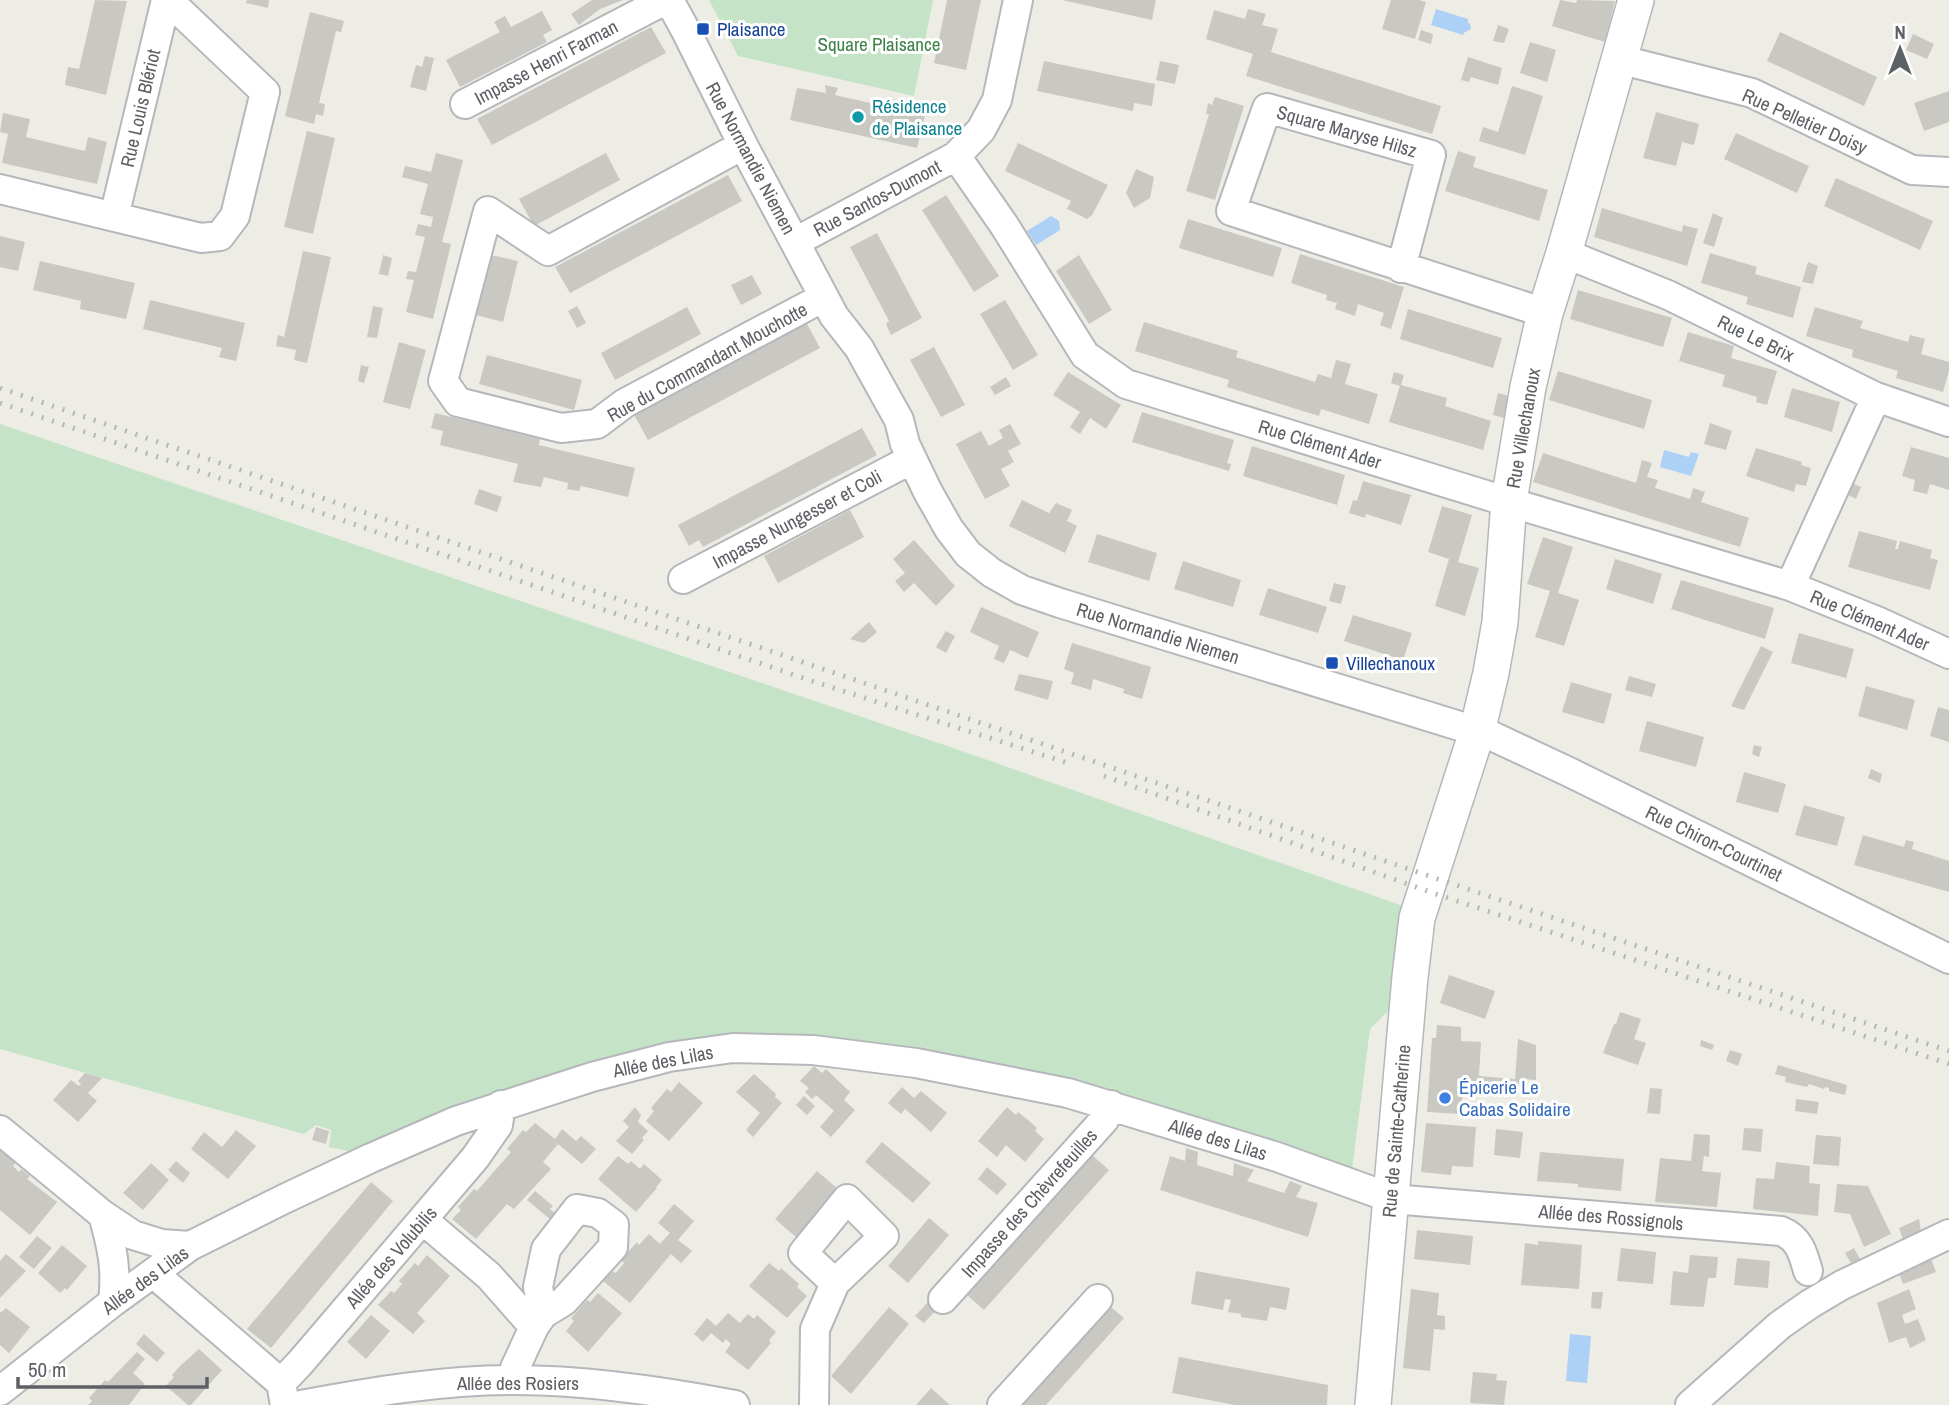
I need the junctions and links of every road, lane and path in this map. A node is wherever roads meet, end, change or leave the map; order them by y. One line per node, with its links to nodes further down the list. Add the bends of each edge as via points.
1 (167, 0): 11 (street, Rue Louis Blériot); 11 (street, via 265,92 235,216 220,236 201,238)
2 (667, 0): 6 (street, Impasse Henri Farman); 7 (street, Rue Normandie Niemen)
3 (1018, 0): 8 (street, Rue Santos-Dumont, via 997,100 981,130)
4 (1636, 0): 5 (street, Rue Villechanoux)
5 (1618, 58): 9 (street, Rue Pelletier Doisy, via 1752,93 1912,170); 13 (street, Rue Villechanoux)
6 (465, 104)
7 (743, 145): 12 (street, Rue Normandie Niemen); 15 (street, Rue du Commandant Mouchotte, via 548,251 488,211 443,382 458,402 561,428 597,424 625,403)
8 (956, 156): 12 (street, Rue Santos-Dumont); 20 (street, Rue Clément Ader, via 1085,355 1126,384)
9 (1949, 172)
10 (0, 189): 11 (street)
11 (114, 217)
12 (795, 242): 15 (street, Rue Normandie Niemen)
13 (1564, 253): 16 (street, Rue Villechanoux); 17 (street, Rue Le Brix, via 1668,295)
14 (1401, 268): 14 (street, Square Maryse Hilsz, via 1231,211 1267,108 1431,155); 16 (street, Square Maryse Hilsz)
15 (829, 306): 19 (street, Rue Normandie Niemen, via 859,348 899,420)
16 (1545, 313): 20 (street, Rue Villechanoux)
17 (1876, 397): 18 (street, Rue Le Brix); 22 (street, Rue Clément Ader)
18 (1949, 422)
19 (909, 452): 21 (street, Impasse Nungesser et Coli); 24 (street, Rue Normandie Niemen, via 949,529 968,554 1022,590)
20 (1509, 501): 22 (street, Rue Clément Ader); 24 (street, Rue Villechanoux, via 1500,622)
21 (683, 579)
22 (1790, 586): 23 (street, Rue Clément Ader)
23 (1949, 654)
24 (1477, 732): 25 (street, Rue Villechanoux); 26 (street, Rue Chiron-Courtinet, via 1569,772)
25 (1436, 860): 30 (street, Rue de Sainte-Catherine, via 1413,940)
26 (1949, 959)
27 (501, 1105): 28 (street, Allée des Lilas, via 669,1057 733,1048 813,1051 916,1063); 32 (street, Allée des Volubilis, via 498,1125); 34 (street, Allée des Lilas, via 371,1158)
28 (1111, 1105): 30 (street, Allée des Lilas); 38 (street, Impasse des Chèvrefeuilles, via 1104,1120)
29 (0, 1130): 31 (street)
30 (1391, 1197): 35 (street, Allée des Rossignols, via 1781,1231 1796,1240); 49 (street, Rue de Sainte-Catherine)
31 (103, 1215): 34 (street, via 147,1240); 40 (street, via 115,1263)
32 (423, 1220): 41 (street, via 538,1320); 44 (street, Allée des Volubilis)
33 (1949, 1234): 50 (street, via 1810,1304)
34 (190, 1246): 36 (street, Allée des Lilas)
35 (1808, 1270)
36 (153, 1273): 40 (street, Allée des Lilas); 44 (street)
37 (835, 1283): 47 (street, via 816,1329)
38 (943, 1299)
39 (1098, 1299): 48 (street)
40 (113, 1302): 42 (street, Allée des Lilas)
41 (513, 1380): 43 (street, Allée des Rosiers); 46 (street, Allée des Rosiers, via 598,1384)
42 (0, 1391)
43 (454, 1393): 45 (street, Allée des Rosiers, via 397,1389)
44 (283, 1394)
45 (301, 1405)
46 (735, 1405)
47 (814, 1405)
48 (1002, 1405)
49 (1373, 1405)
50 (1690, 1405)

